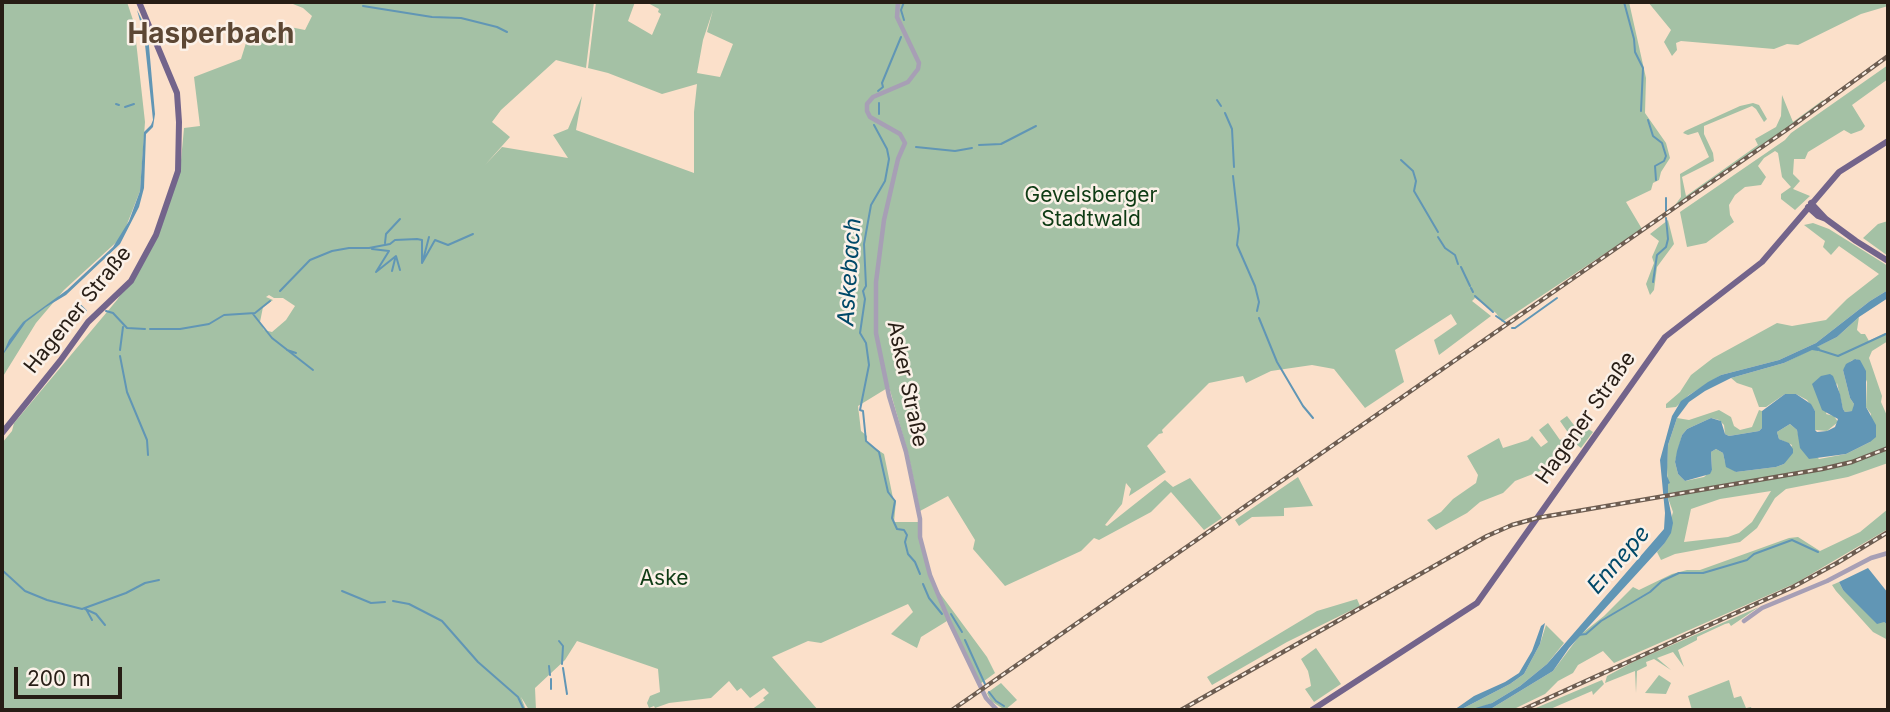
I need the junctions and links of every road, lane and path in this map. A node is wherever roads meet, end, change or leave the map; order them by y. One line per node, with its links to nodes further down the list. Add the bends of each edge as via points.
1 (139, 2): 9 (main road, Hagener Straße, via 177,93 178,171 156,235 131,281 88,322)
2 (898, 2): 12 (street, Asker Straße, via 897,17 917,56 918,69 908,82 867,104 870,117 900,134 905,143 884,220 876,282 876,333 930,575 986,698)
3 (1888, 141): 4 (main road, Hagener Straße, via 1847,165)
4 (1809, 205): 5 (main road); 6 (main road, Hagener Straße); 7 (main road)
5 (1818, 216): 6 (main road); 7 (main road)
6 (1797, 219): 13 (main road, Hagener Straße, via 1762,261 1661,342 1477,603)
7 (1826, 219): 8 (main road)
8 (1888, 261)
9 (2, 433)
10 (1888, 554): 11 (street, via 1762,608)
11 (1744, 621)
12 (997, 710)
13 (1312, 710)

